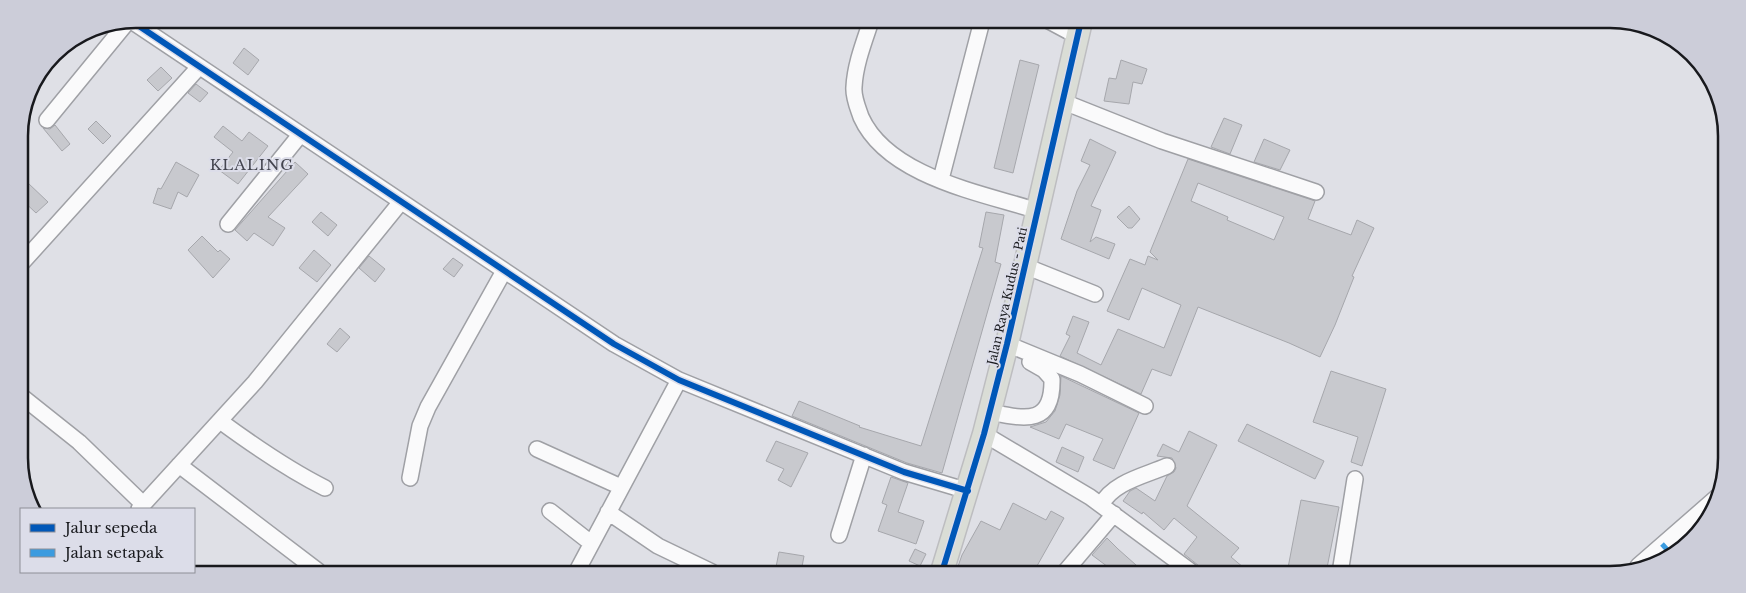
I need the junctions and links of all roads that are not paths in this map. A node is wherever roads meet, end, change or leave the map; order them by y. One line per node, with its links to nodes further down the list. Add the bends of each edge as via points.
1 (141, 28): 6 (street)
2 (869, 28): 10 (street, via 860,53 854,89 858,110 882,146 914,168)
3 (980, 28): 10 (street)
4 (122, 29): 8 (street)
5 (1079, 29): 7 (highway, Jalan Raya Kudus - Pati)
6 (199, 67): 9 (street); 15 (street)
7 (1064, 102): 11 (street, via 1162,141); 13 (highway, Jalan Raya Kudus - Pati)
8 (47, 120)
9 (300, 135): 12 (street); 14 (street)
10 (941, 179): 13 (street)
11 (1316, 192)
12 (400, 203): 17 (street); 24 (street, via 321,303)
13 (1038, 211): 16 (highway, Jalan Raya Kudus - Pati)
14 (228, 224)
15 (28, 256)
16 (1025, 266): 18 (street); 19 (highway, Jalan Raya Kudus - Pati)
17 (504, 270): 20 (street, via 614,344); 30 (street, via 428,407 420,426)
18 (1095, 294)
19 (1006, 348): 22 (street, via 1080,374); 23 (highway, Jalan Raya Kudus - Pati); 23 (street, via 1048,373 1052,381 1049,402 1042,414 1028,418)
20 (679, 380): 27 (street); 32 (street)
21 (28, 401): 36 (street, via 79,442)
22 (1145, 406)
23 (990, 412): 25 (highway, Jalan Raya Kudus - Pati)
24 (220, 421): 28 (street); 33 (street, via 297,474)
25 (984, 434): 34 (highway, Jalan Raya Kudus - Pati); 35 (street)
26 (537, 448): 32 (street)
27 (864, 455): 34 (street, via 904,472); 41 (street)
28 (179, 465): 36 (street); 48 (street)
29 (1167, 466): 35 (street, via 1114,488)
30 (410, 478)
31 (1355, 479): 47 (street)
32 (621, 487): 39 (street)
33 (326, 488)
34 (968, 491): 44 (highway, Jalan Raya Kudus - Pati)
35 (1101, 505): 40 (street)
36 (141, 507)
37 (1704, 510): 43 (street)
38 (550, 511): 42 (street)
39 (608, 512): 42 (street); 50 (street, via 658,546)
40 (1114, 514): 45 (street); 46 (street)
41 (839, 535)
42 (591, 543): 49 (street)
43 (1666, 549)
44 (944, 565)
45 (1070, 565)
46 (1181, 565)
47 (1341, 565)
48 (311, 566)
49 (580, 566)
50 (699, 566)

